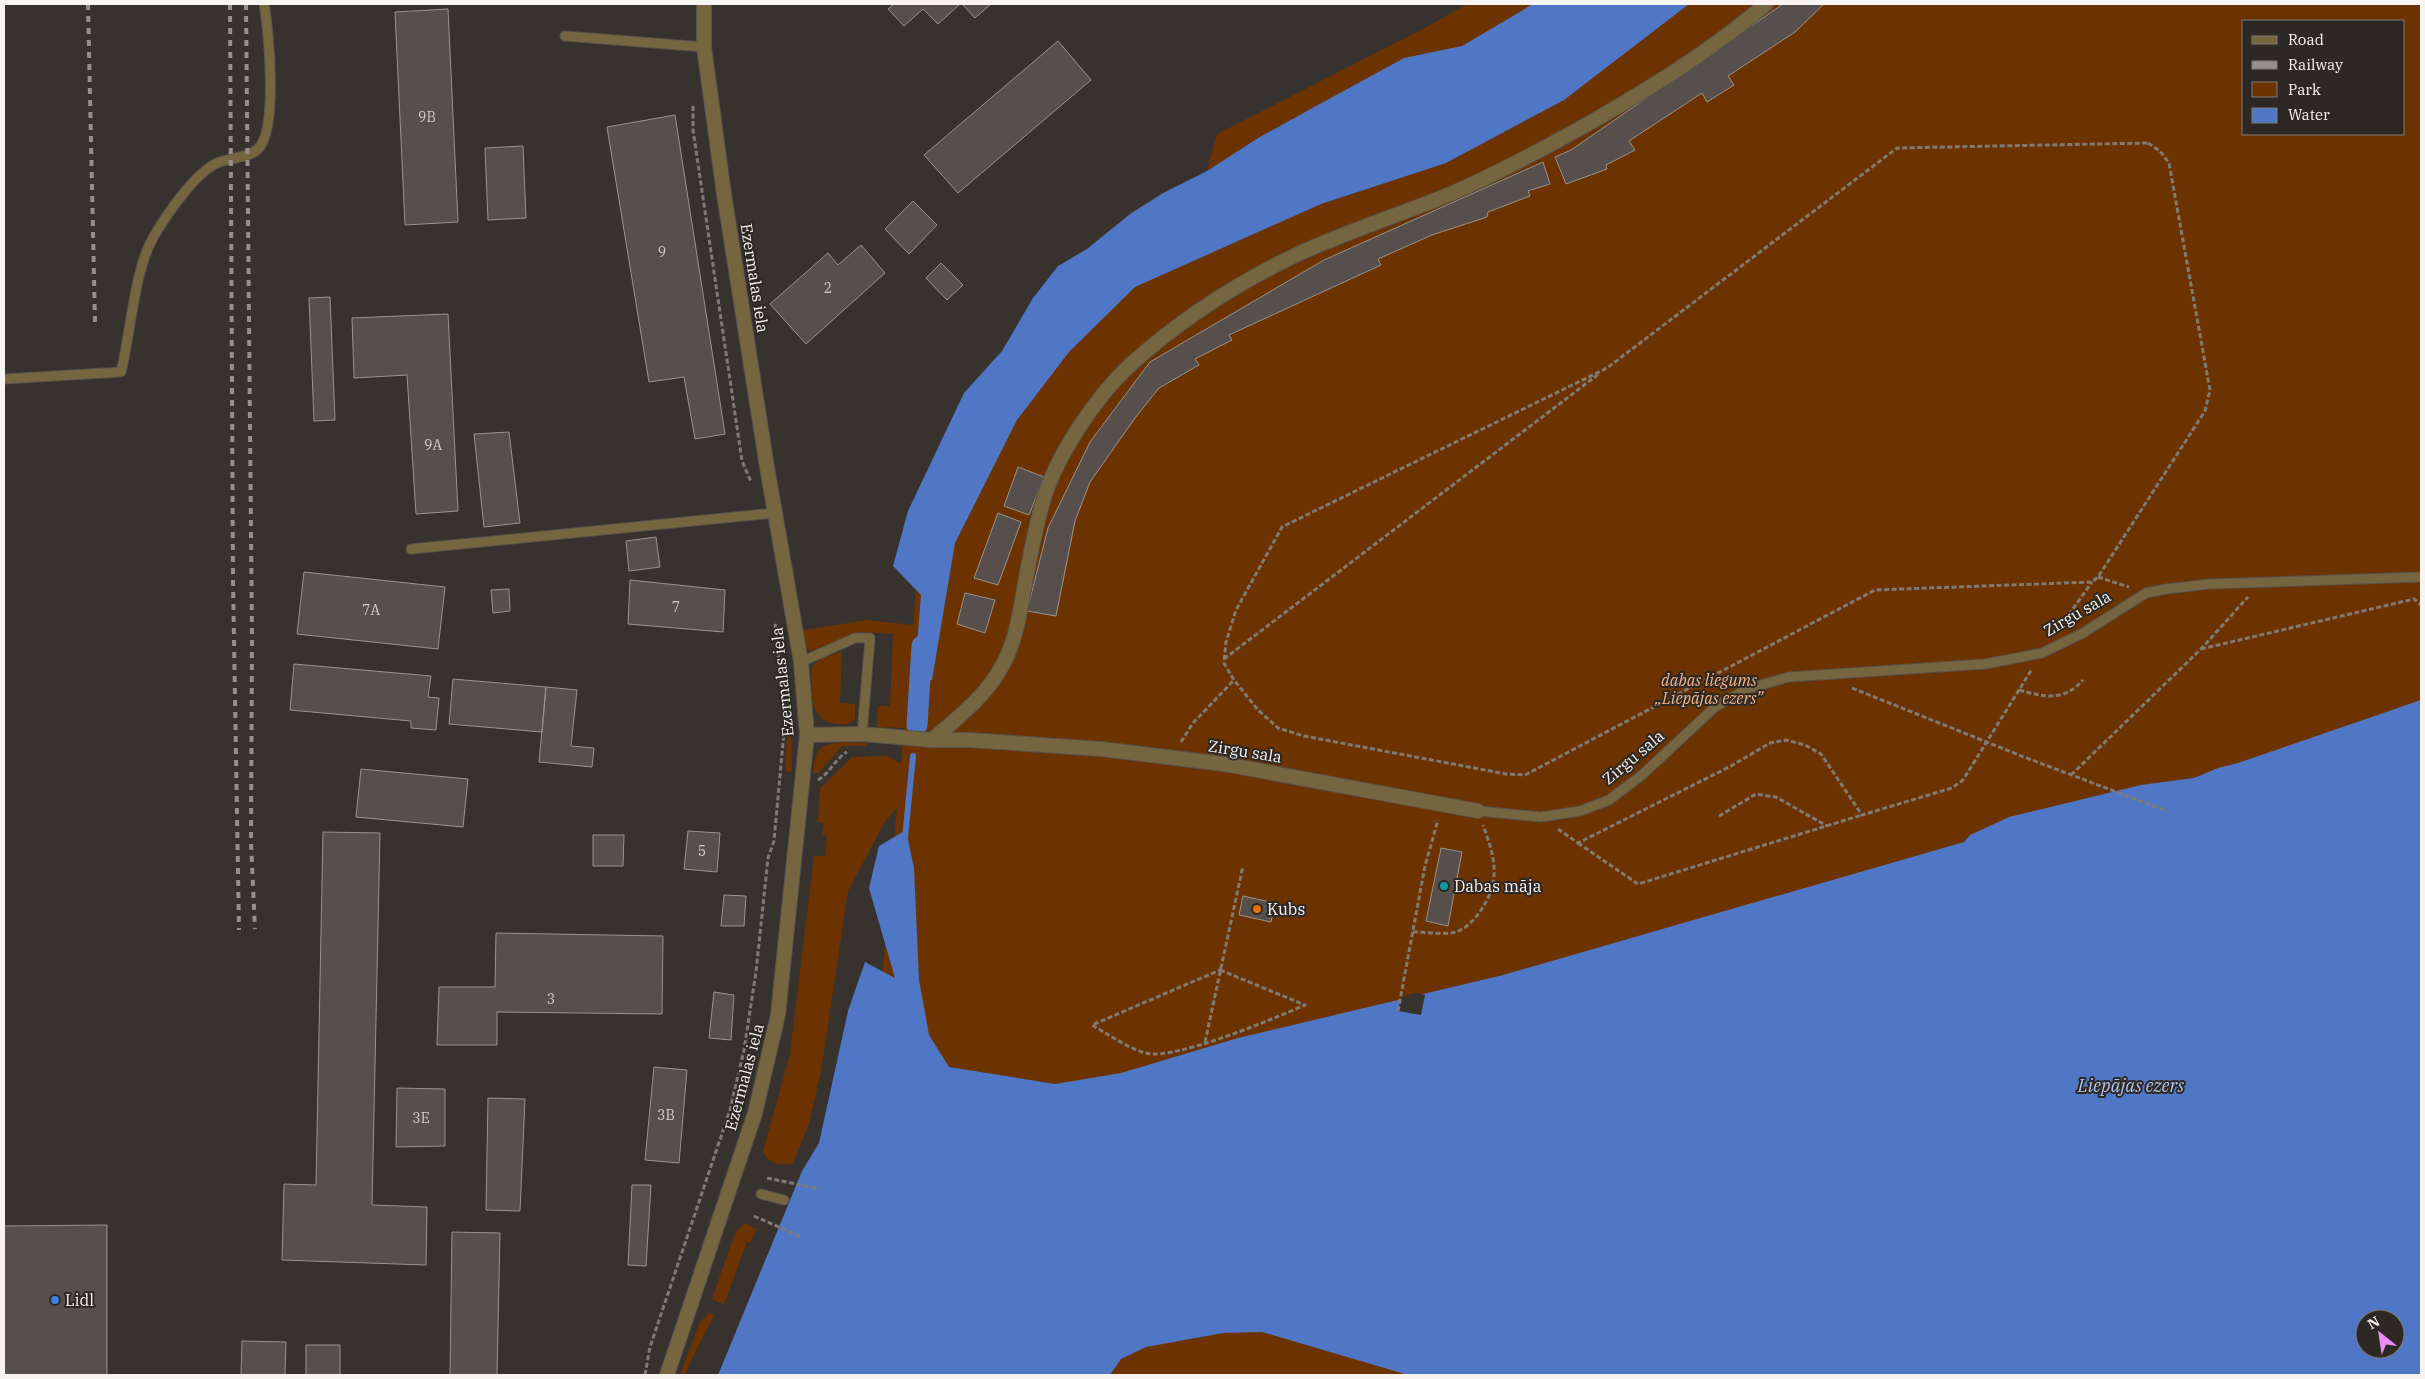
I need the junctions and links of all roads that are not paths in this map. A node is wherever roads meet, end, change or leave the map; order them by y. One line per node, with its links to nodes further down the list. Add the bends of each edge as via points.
1 (264, 4): 6 (lane, via 269,44 267,133 259,149 216,164 201,173 154,236 145,256 121,372)
2 (704, 4): 5 (street, Ezermalas iela)
3 (1766, 4): 13 (street, via 1734,31 1642,93 1556,141 1453,192 1297,254 1235,288 1157,341 1116,381 1066,448 1045,496 1014,642 1001,669 976,700)
4 (564, 36): 5 (lane)
5 (704, 47): 7 (street, Ezermalas iela)
6 (4, 380)
7 (774, 513): 8 (lane); 10 (street, Ezermalas iela)
8 (411, 549)
9 (2421, 577): 14 (lane, Zirgu sala, via 2209,584 2166,589 2146,594 2083,634 2042,653 1985,664 1788,677 1728,698 1609,800 1580,810 1541,817)
10 (800, 662): 11 (street, Ezermalas iela); 12 (lane, via 855,638 870,638)
11 (807, 734): 12 (street, Zirgu sala); 17 (street, Ezermalas iela, via 780,996 769,1058 755,1113)
12 (862, 734): 13 (street, Zirgu sala)
13 (932, 740): 14 (street, Zirgu sala, via 1082,748 1224,764)
14 (1478, 811)
15 (761, 1194): 16 (lane)
16 (784, 1200)
17 (667, 1375)

